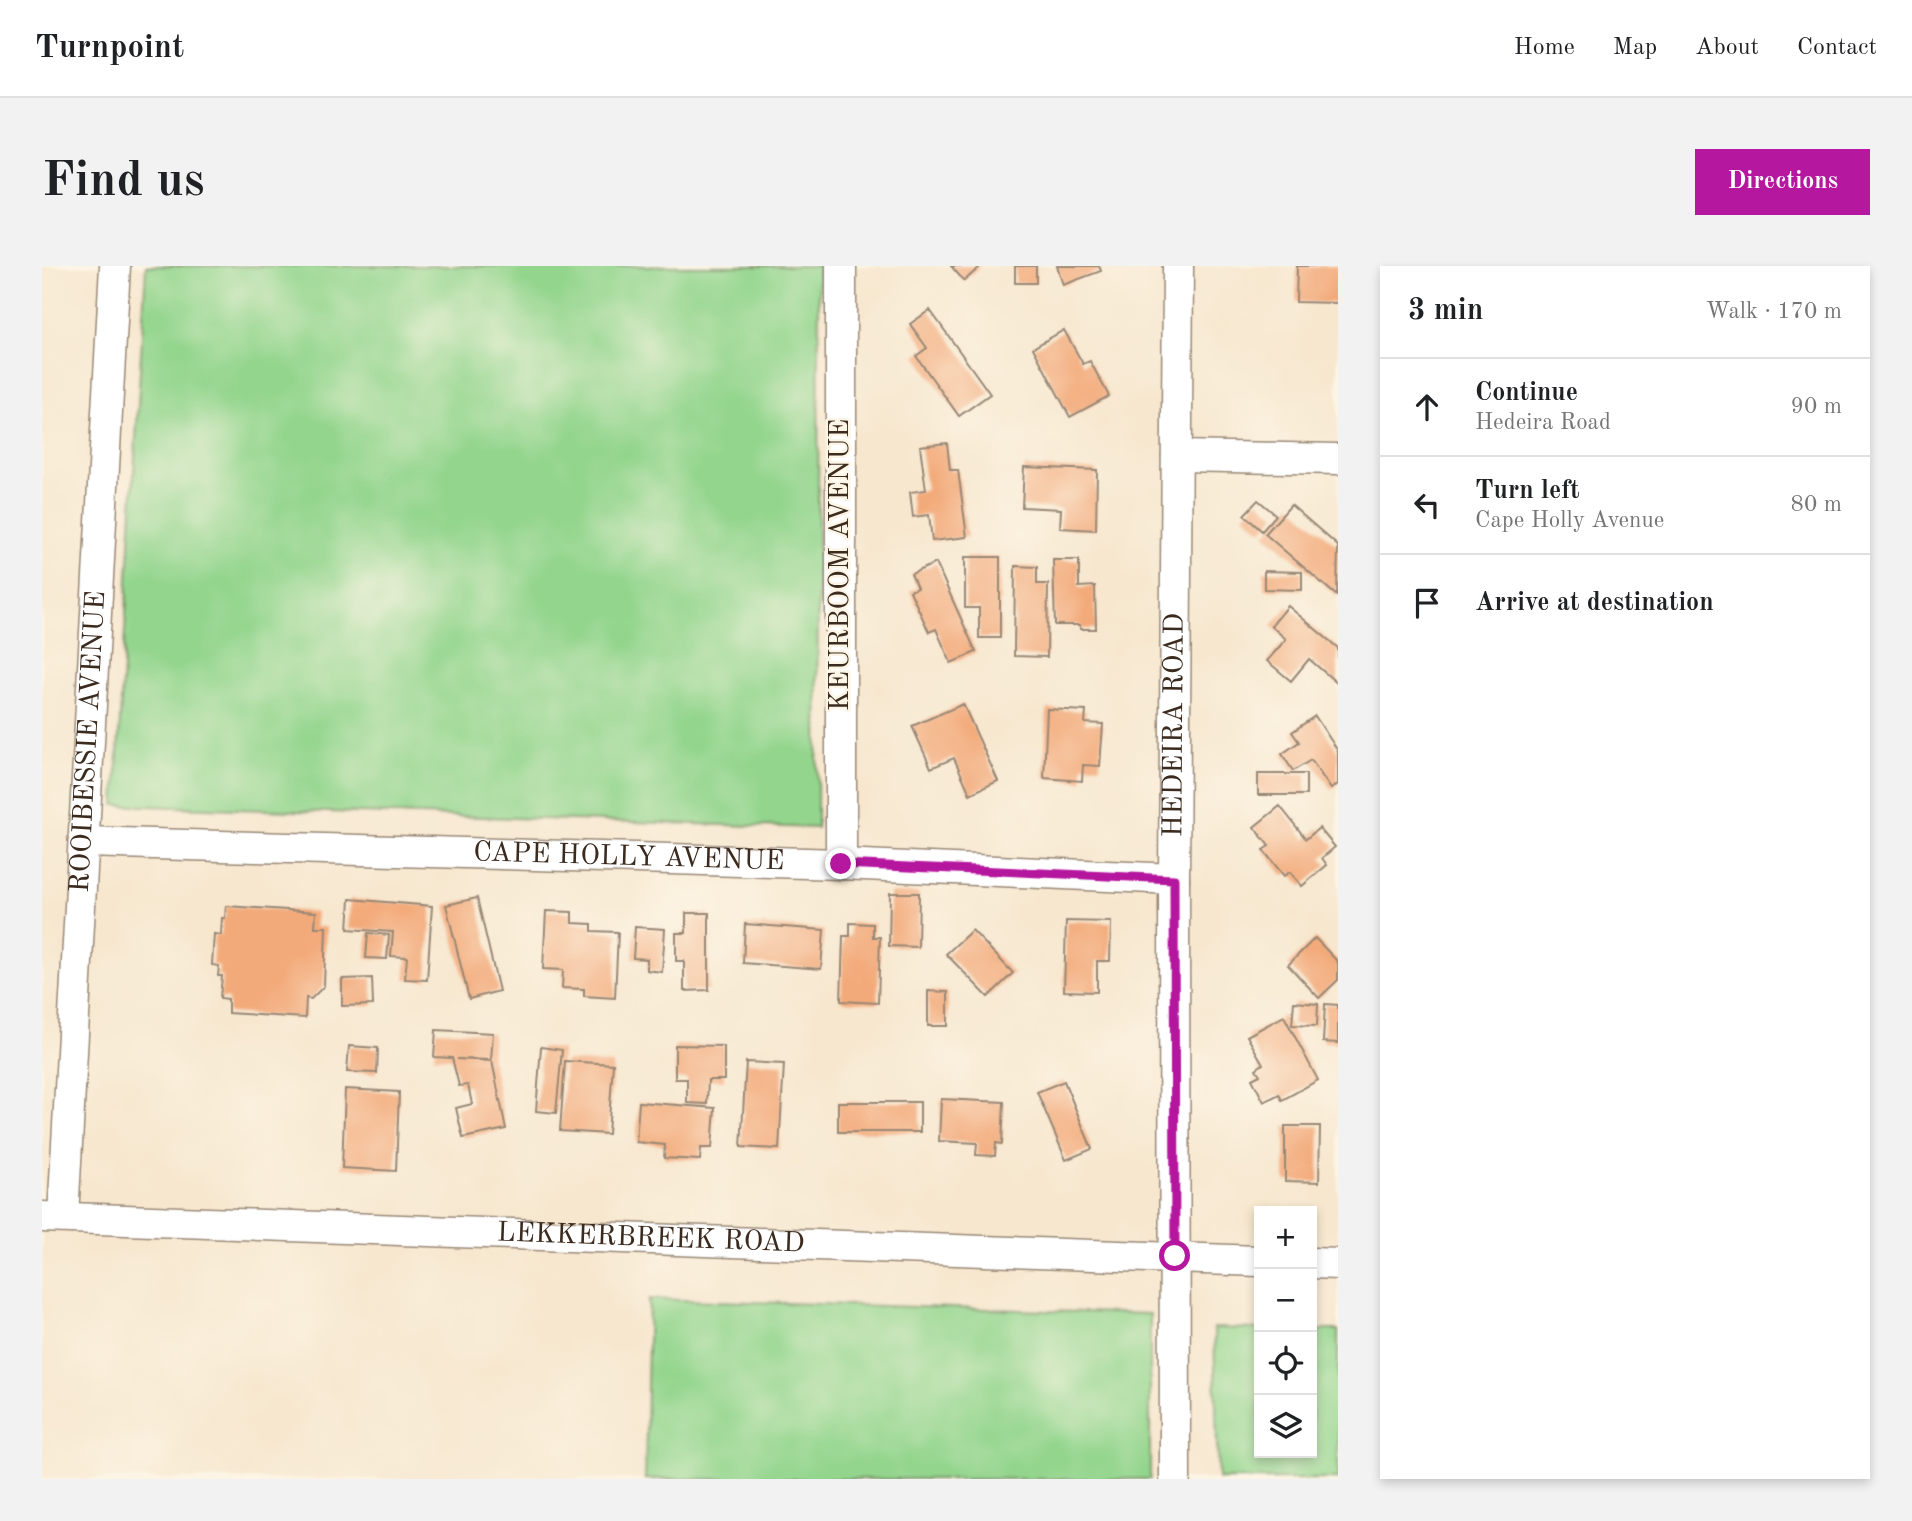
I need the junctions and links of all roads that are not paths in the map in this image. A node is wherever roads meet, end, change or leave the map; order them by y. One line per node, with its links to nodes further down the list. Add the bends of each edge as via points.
1 (115, 266): 6 (street, ROOIBESSIE AVENUE)
2 (841, 266): 7 (street, KEURBOOM AVENUE)
3 (1178, 266): 4 (street, HEDEIRA ROAD)
4 (1177, 456): 5 (street); 8 (street, HEDEIRA ROAD)
5 (1338, 459)
6 (85, 842): 7 (street, CAPE HOLLY AVENUE); 9 (street, ROOIBESSIE AVENUE)
7 (841, 864): 8 (street, CAPE HOLLY AVENUE)
8 (1174, 879): 10 (street, HEDEIRA ROAD)
9 (53, 1217): 10 (street, LEKKERBREEK ROAD)
10 (1175, 1256): 11 (street, LEKKERBREEK ROAD); 14 (street, HEDEIRA ROAD)
11 (1254, 1261)
12 (1317, 1263): 13 (street)
13 (1338, 1264)
14 (1175, 1479)

